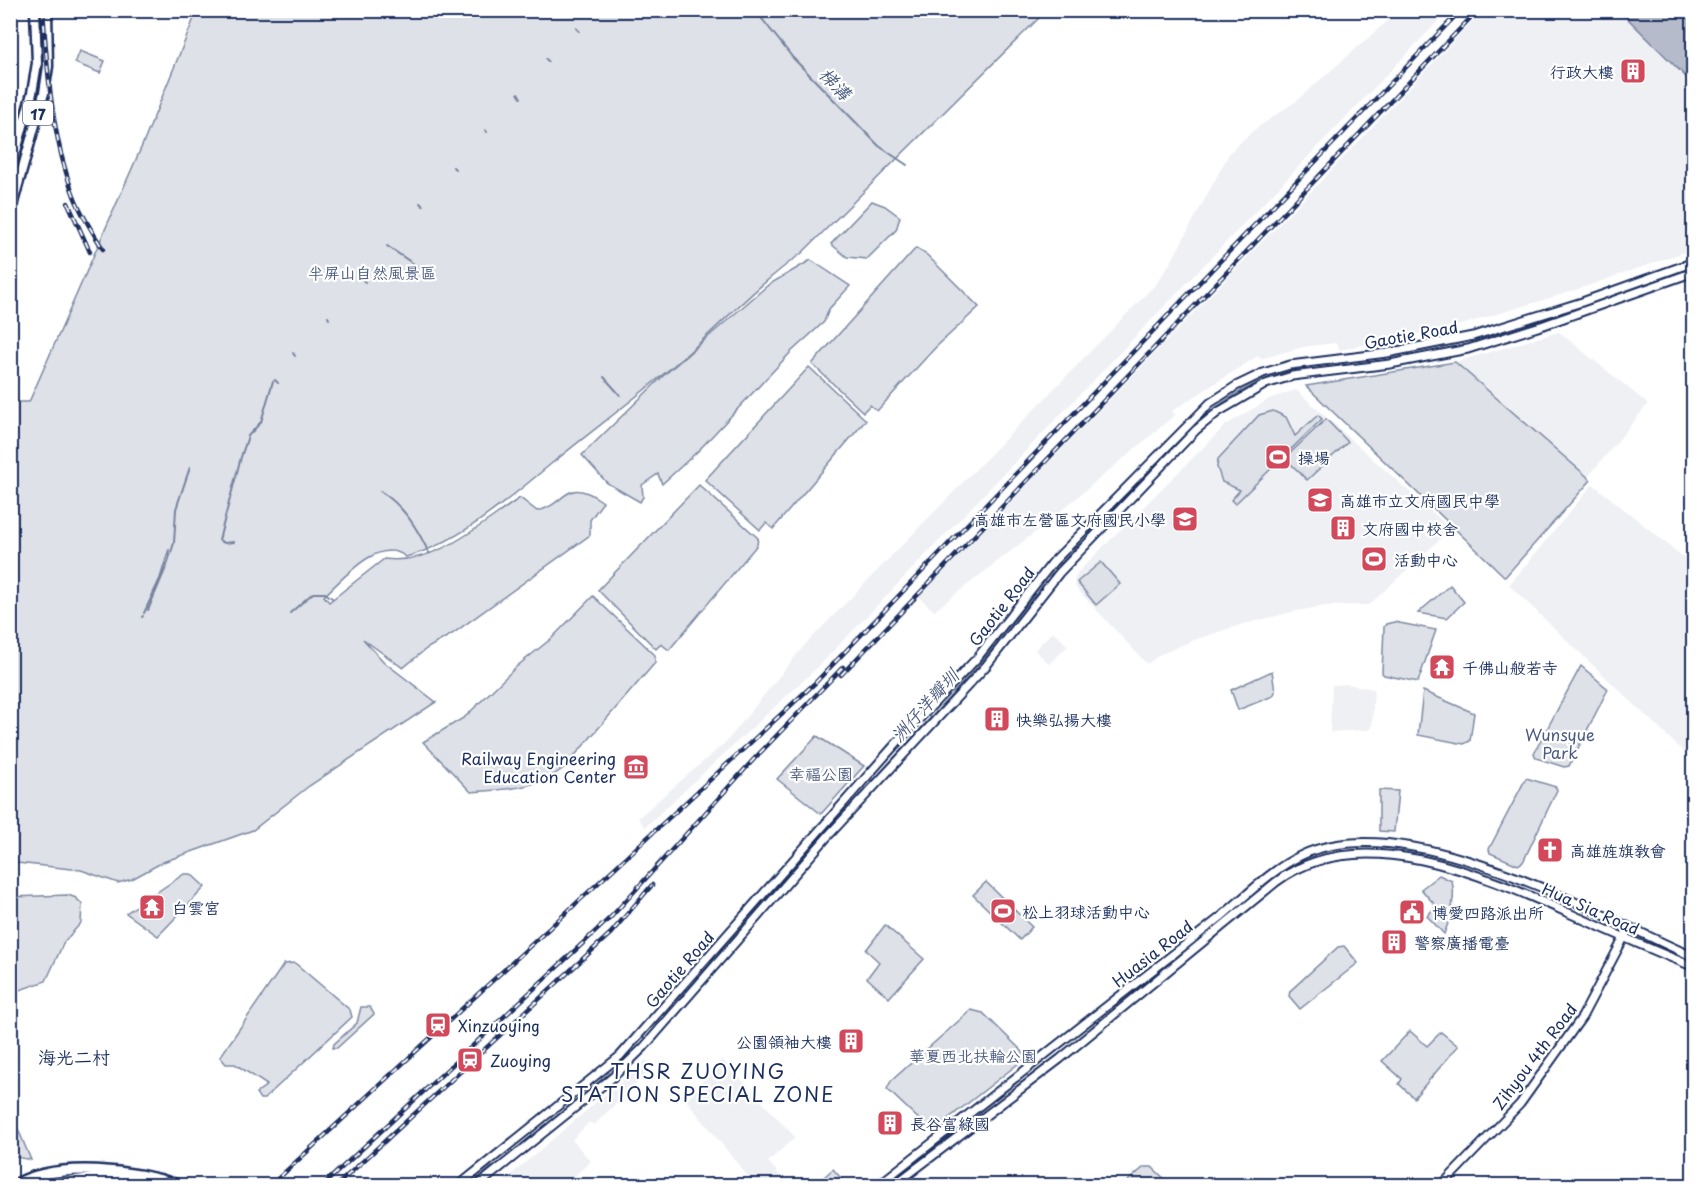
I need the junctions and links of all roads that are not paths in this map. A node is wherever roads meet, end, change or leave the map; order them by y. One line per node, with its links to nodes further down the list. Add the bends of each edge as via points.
1 (35, 10): 3 (main road, 17, via 37,63)
2 (47, 10): 4 (main road, 17, via 48,66 44,93)
3 (10, 173)
4 (10, 213)
5 (1694, 262): 17 (street, Gaotie Road, via 1473,336 1387,353 1290,365 1263,373 1210,403 1053,562 977,658 893,746 620,1056)
6 (1694, 272): 18 (street, Gaotie Road, via 1467,349 1390,364 1292,376 1266,384 1218,412 1196,430 1059,573 986,666 828,836 628,1063)
7 (1629, 928): 8 (street, Zihyou 4th Road); 9 (street, Hua Sia Road); 19 (street, Hua Sia Road, via 1513,877 1413,846 1350,844 1303,854 1274,872)
8 (1624, 938): 10 (street, Hua Sia Road); 20 (street, Hua Sia Road, via 1503,885 1445,866 1411,857 1373,854 1324,858 1299,867 1276,882 1060,1059); 21 (street, Zihyou 4th Road, via 1582,1017 1520,1104)
9 (1694, 957)
10 (1694, 967)
11 (159, 1182): 12 (highway, via 130,1172 93,1170 40,1176); 13 (highway, via 97,1178); 15 (highway); 16 (highway)
12 (13, 1185)
13 (36, 1185): 14 (highway)
14 (112, 1185)
15 (181, 1185)
16 (190, 1185)
17 (458, 1185)
18 (477, 1185)
19 (877, 1185)
20 (893, 1185)
21 (1441, 1185)

